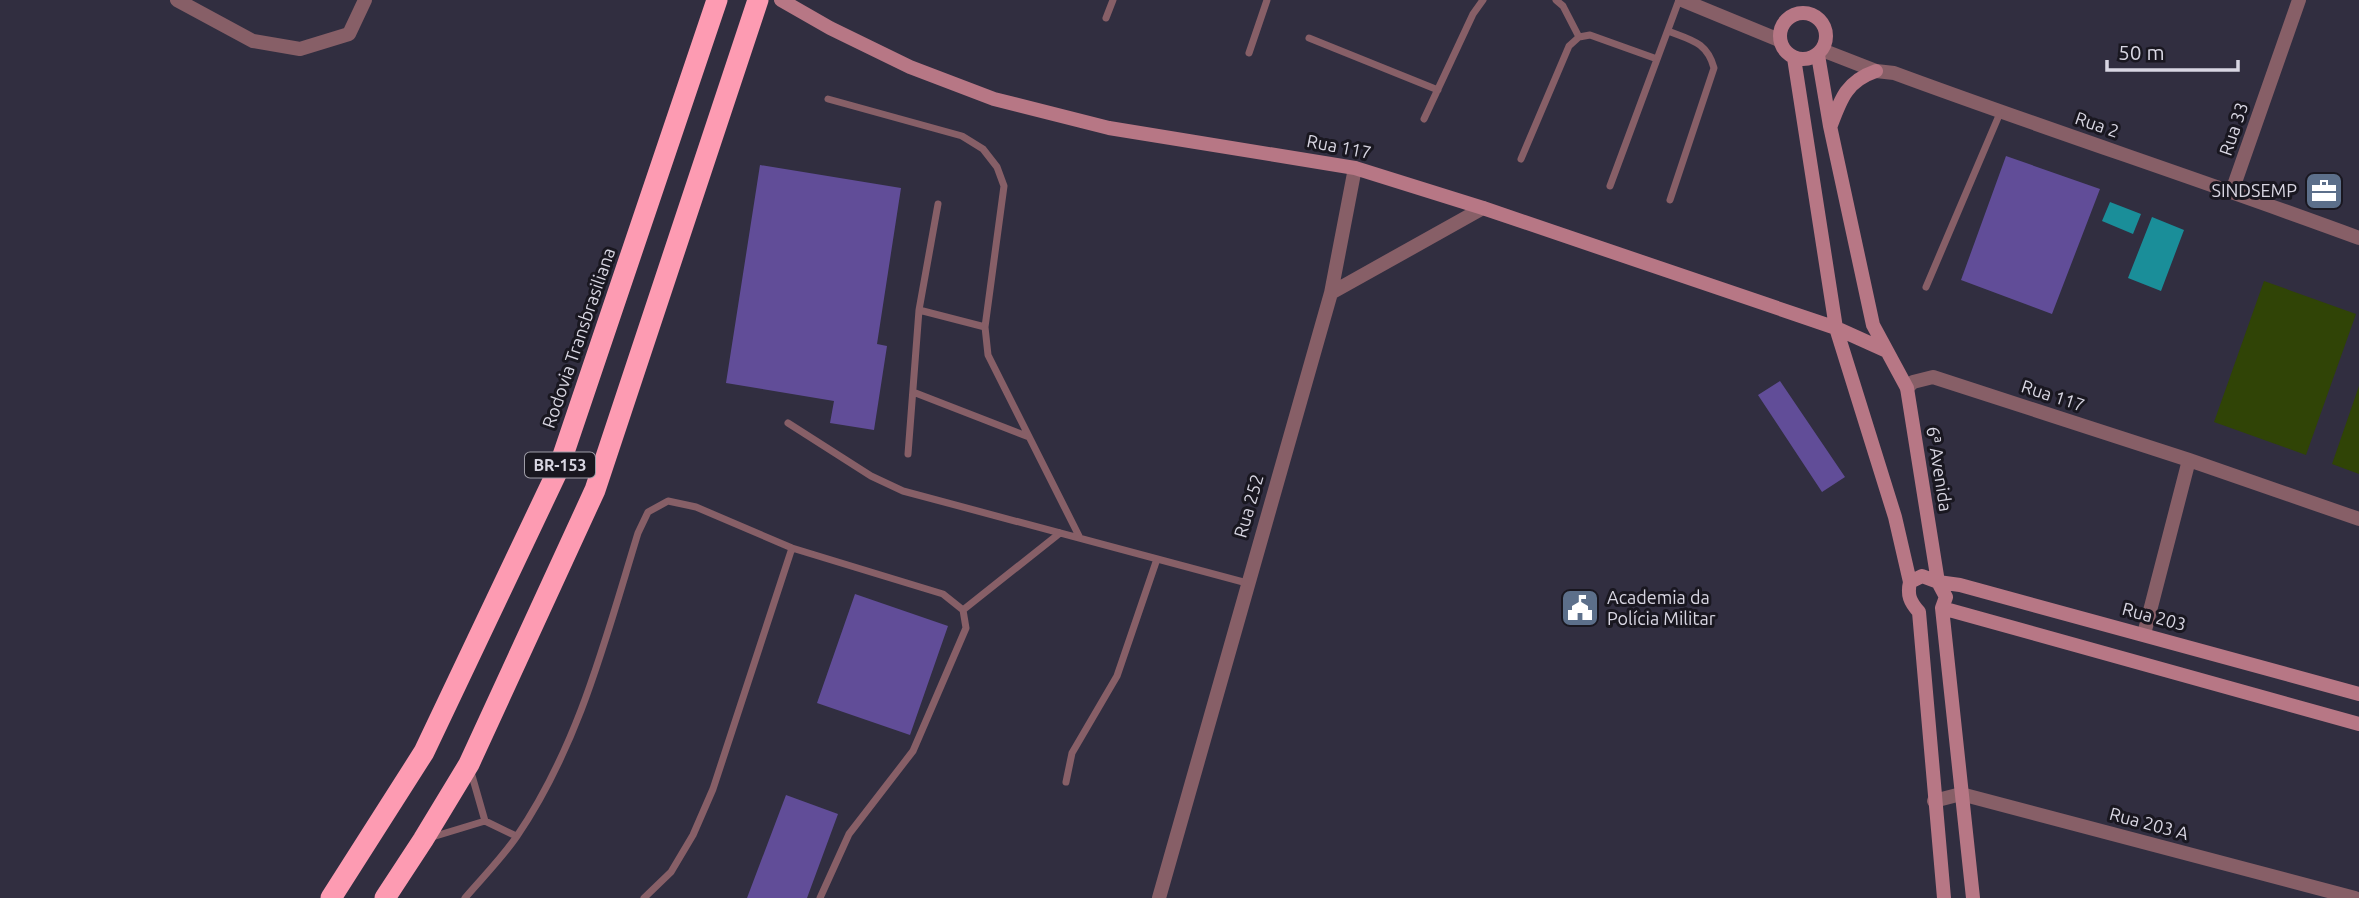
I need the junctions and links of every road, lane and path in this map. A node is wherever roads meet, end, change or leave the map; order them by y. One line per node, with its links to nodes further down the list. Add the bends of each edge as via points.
1 (177, 0): 2 (street, via 253,41 300,49 349,34)
2 (365, 0)
3 (717, 0): 72 (highway, Rodovia Transbrasiliana / BR-153, via 558,470 424,752)
4 (758, 0): 65 (highway, BR-153, via 595,490)
5 (781, 0): 31 (street, Rua 117, via 910,66 994,99 1109,128)
6 (1113, 0): 15 (lane)
7 (1267, 0): 20 (lane)
8 (1483, 0): 25 (lane)
9 (1556, 0): 17 (lane)
10 (1680, 0): 16 (lane); 19 (street)
11 (1811, 0): 14 (street)
12 (2299, 0): 33 (street, Rua 33)
13 (1795, 7): 14 (street); 19 (street, via 1781,25)
14 (1815, 15): 21 (street, via 1825,26 1827,39)
15 (1106, 18)
16 (1668, 31): 23 (lane); 34 (lane, via 1699,44 1710,54 1714,68)
17 (1578, 37): 23 (lane, via 1590,35); 30 (lane, via 1569,46)
18 (1309, 38): 25 (lane)
19 (1779, 40): 22 (street)
20 (1249, 52)
21 (1820, 53): 22 (street, via 1806,60); 24 (street, Rua 2); 29 (street, 6ª Avenida)
22 (1794, 58): 43 (street)
23 (1657, 59): 32 (lane)
24 (1876, 71): 27 (street, Rua 2, via 1894,73); 29 (street, via 1860,76 1842,96)
25 (1437, 90): 28 (lane)
26 (828, 99): 42 (lane, via 962,136 983,149 998,167 1004,187)
27 (2000, 113): 33 (street, Rua 2); 38 (lane)
28 (1424, 119)
29 (1830, 126): 41 (street, 6ª Avenida)
30 (1521, 159)
31 (1355, 168): 36 (street, Rua 117); 39 (street, Rua 252)
32 (1610, 186)
33 (2232, 191): 37 (street, Rua 2)
34 (1670, 200)
35 (938, 204): 40 (lane)
36 (1483, 208): 39 (street); 43 (street, Rua 117)
37 (2359, 238)
38 (1926, 287)
39 (1331, 293): 58 (street, Rua 252)
40 (919, 310): 42 (lane); 46 (lane)
41 (1873, 325): 43 (street); 44 (street, 6ª Avenida)
42 (985, 327): 48 (lane, via 988,355)
43 (1836, 328): 44 (street, Rua 117); 56 (street, via 1895,517)
44 (1887, 351): 45 (street, 6ª Avenida)
45 (1907, 388): 50 (street, Rua 117, via 1933,377); 57 (street, 6ª Avenida)
46 (913, 392): 48 (lane); 49 (lane)
47 (788, 423): 52 (lane, via 871,477 903,491)
48 (1029, 438): 53 (lane)
49 (908, 454)
50 (2189, 460): 51 (street, Rua 117); 62 (street)
51 (2359, 519)
52 (1060, 533): 53 (lane); 60 (lane)
53 (1080, 538): 55 (lane)
54 (792, 548): 60 (lane, via 943,594); 70 (lane, via 696,507 668,500 648,512 586,701 561,758); 75 (lane, via 713,789 671,872)
55 (1157, 559): 58 (lane); 66 (lane, via 1117,676 1072,753)
56 (1910, 582): 57 (street, via 1922,576); 61 (street, via 1910,600)
57 (1938, 582): 59 (street, 6ª Avenida, via 1946,597); 62 (street, Rua 203)
58 (1247, 583): 77 (street, Rua 252)
59 (1942, 608): 61 (street); 64 (street); 67 (street, 6ª Avenida)
60 (963, 610): 76 (lane, via 966,628 913,751 849,834)
61 (1919, 612): 68 (street)
62 (2144, 635): 63 (street, Rua 203)
63 (2359, 694)
64 (2359, 724)
65 (469, 764): 69 (lane); 71 (highway, BR-153)
66 (1066, 782)
67 (1961, 794): 68 (street, Rua 203 A); 79 (street, 6ª Avenida); 80 (street, Rua 203 A)
68 (1934, 801): 78 (street)
69 (485, 821): 70 (lane); 71 (lane)
70 (516, 836): 74 (lane)
71 (423, 840): 73 (highway, BR-153)
72 (331, 898)
73 (385, 898)
74 (465, 898)
75 (644, 898)
76 (820, 898)
77 (1159, 898)
78 (1944, 898)
79 (1972, 898)
80 (2355, 898)

